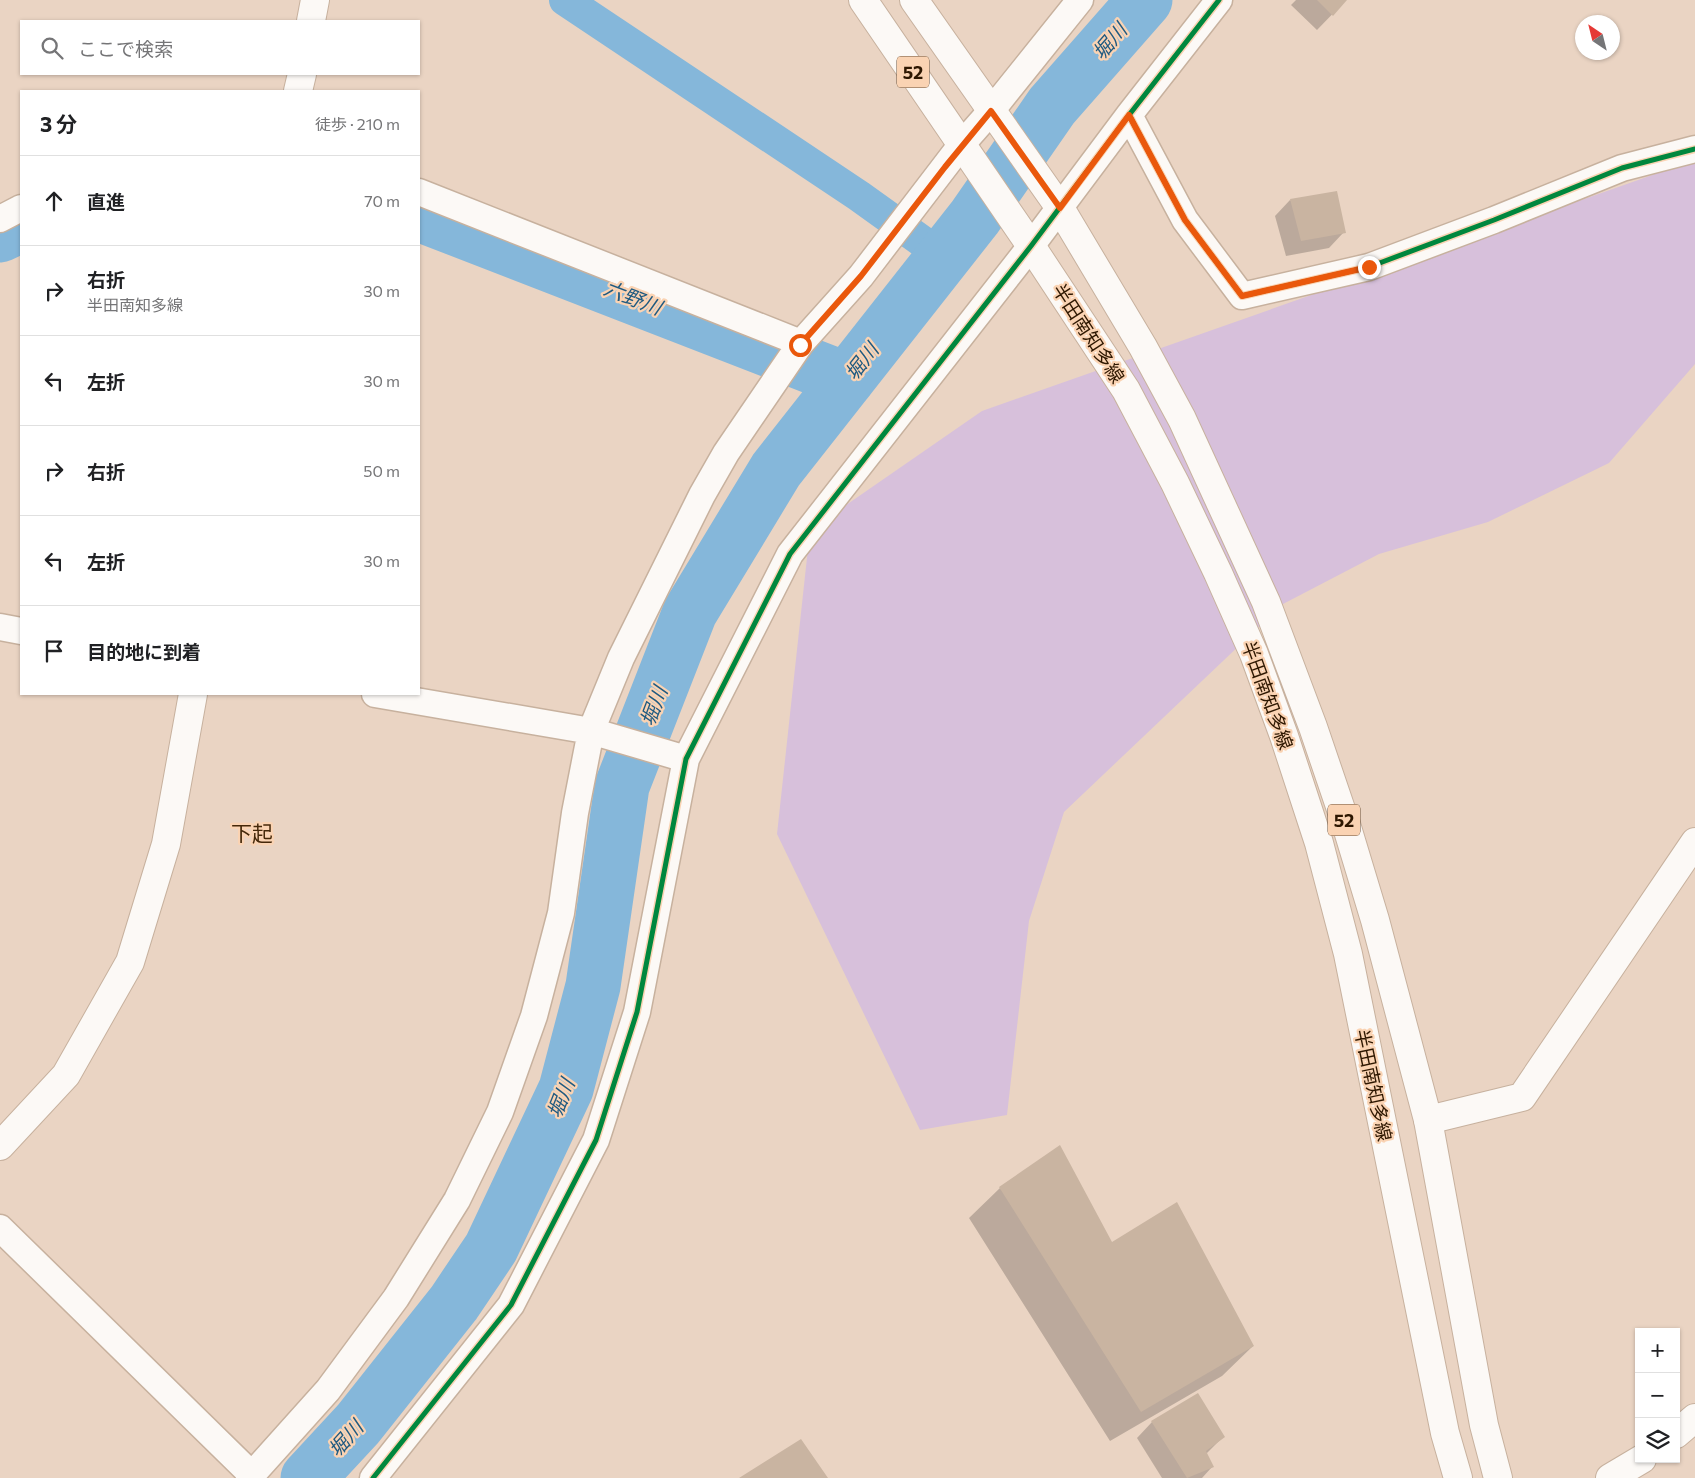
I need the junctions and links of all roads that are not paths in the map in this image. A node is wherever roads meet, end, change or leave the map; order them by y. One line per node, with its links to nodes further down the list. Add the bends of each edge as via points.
1 (315, 0): 6 (main road)
2 (863, 0): 11 (main road, 半田南知多線 / 52)
3 (914, 0): 9 (main road, 半田南知多線 / 52)
4 (1080, 0): 9 (street)
5 (1219, 0): 10 (street)
6 (311, 20)
7 (302, 75): 8 (main road)
8 (298, 90)
9 (991, 111): 11 (street); 15 (main road, 半田南知多線 / 52)
10 (1129, 115): 12 (street, via 1185,220 1242,296 1369,267 1622,168); 15 (street)
11 (962, 144): 17 (main road, 半田南知多線 / 52); 18 (street, via 861,276)
12 (1695, 149)
13 (420, 192): 18 (street)
14 (20, 208): 16 (street)
15 (1060, 208): 17 (street); 26 (main road, 半田南知多線 / 52, via 1182,419 1266,602 1346,824)
16 (0, 218)
17 (1032, 246): 24 (street, via 790,554); 34 (main road, 半田南知多線 / 52, via 1126,390 1175,483 1254,654 1284,736 1319,843 1348,954 1445,1433)
18 (800, 344): 23 (street, via 726,453 702,495 622,658)
19 (0, 627): 20 (street)
20 (20, 631)
21 (193, 695): 27 (main road, via 166,844 130,962 66,1075)
22 (382, 695): 23 (street)
23 (591, 731): 24 (street); 32 (street, via 561,913 534,1016 500,1112 457,1200 396,1298 328,1390)
24 (686, 759): 33 (street, via 637,1012 596,1140 511,1306)
25 (1695, 842): 26 (main road, via 1522,1097)
26 (1428, 1120): 35 (main road, 半田南知多線 / 52, via 1484,1425)
27 (0, 1146)
28 (0, 1228): 32 (street)
29 (1695, 1418): 30 (main road)
30 (1680, 1431)
31 (1635, 1463): 36 (main road)
32 (250, 1476)
33 (373, 1478)
34 (1458, 1478)
35 (1498, 1478)
36 (1610, 1478)

